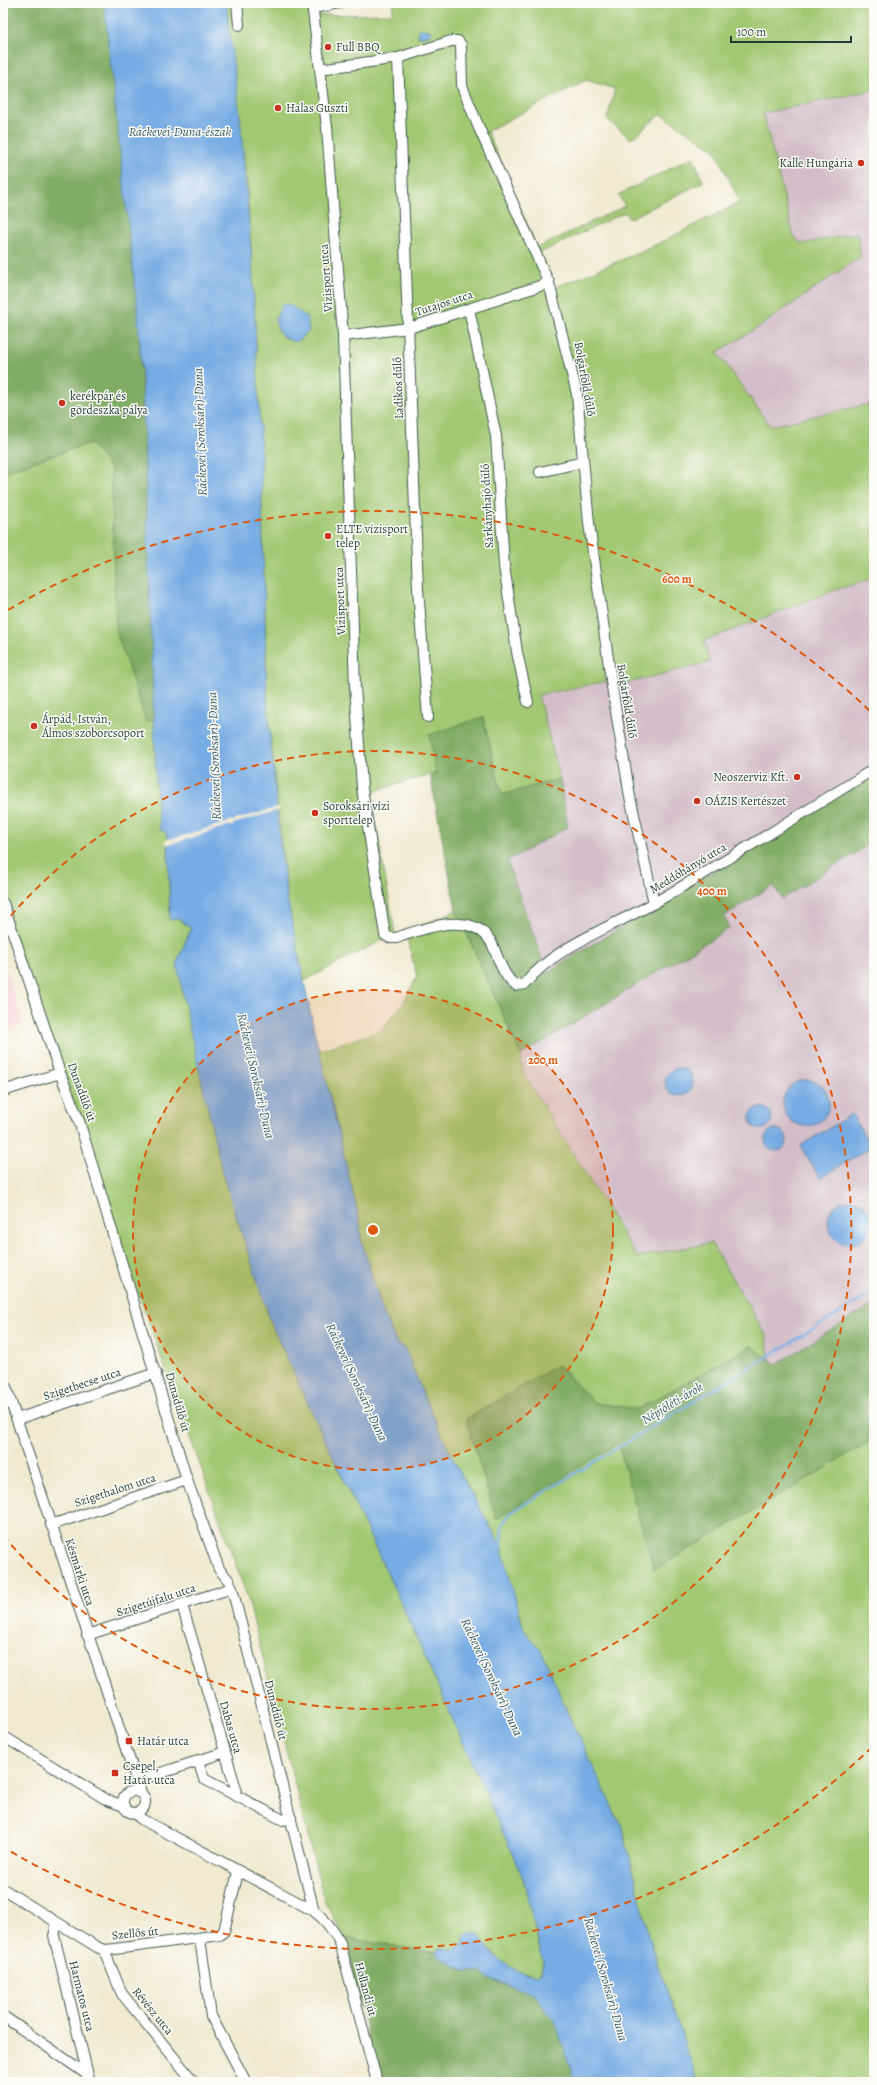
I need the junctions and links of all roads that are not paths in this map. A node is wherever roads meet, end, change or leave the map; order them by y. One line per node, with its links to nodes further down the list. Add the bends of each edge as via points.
1 (237, 3): 4 (street)
2 (340, 3): 3 (street)
3 (313, 5): 6 (street, Vízisport utca)
4 (239, 26)
5 (398, 58): 6 (street, Bolgárföld dűlő); 7 (street, Bolgárföld dűlő, via 451,41 458,41 461,45 462,86); 9 (street, Ladikos dűlő)
6 (320, 69): 10 (street, Vízisport utca)
7 (549, 283): 8 (street, Tutajos utca); 11 (street, Bolgárföld dűlő, via 577,394)
8 (469, 309): 9 (street, Tutajos utca); 13 (street, Sárkányhajó dűlő, via 496,436 504,566 517,652)
9 (409, 328): 10 (street, Tutajos utca); 14 (street, Ladikos dűlő, via 418,589)
10 (343, 336): 18 (street, Vízisport utca, via 356,694 362,788 385,935 396,938 451,923 469,925 486,934 508,980)
11 (583, 462): 12 (street); 17 (street, Bolgárföld dűlő, via 612,687 630,797)
12 (540, 472)
13 (528, 702)
14 (428, 717)
15 (874, 769): 17 (street, Meddőhányó utca)
16 (3, 903): 19 (street, Dunadűlő út)
17 (654, 903): 18 (street, Meddőhányó utca, via 578,943 534,972 525,984)
18 (516, 986)
19 (60, 1073): 20 (street); 21 (street, Dunadűlő út, via 79,1121)
20 (3, 1091)
21 (156, 1373): 23 (street, Szigetbecse utca); 24 (street, Dunadűlő út)
22 (3, 1378): 23 (street, Késmárki utca)
23 (17, 1419): 25 (street, Késmárki utca)
24 (187, 1480): 25 (street, Szigethalom utca); 26 (street, Dunadűlő út, via 218,1569)
25 (51, 1525): 28 (street, Késmárki utca)
26 (232, 1588): 27 (street, Szigetújfalu utca); 39 (street, Dunadűlő út)
27 (182, 1605): 28 (street, Szigetújfalu utca); 30 (street, Dabas utca)
28 (87, 1635): 32 (street, Késmárki utca)
29 (3, 1736): 36 (street, via 98,1794)
30 (225, 1752): 31 (street); 35 (street, Dabas utca, via 236,1789)
31 (198, 1760): 33 (street); 35 (street, via 204,1779)
32 (134, 1773): 34 (street, Késmárki utca); 36 (street)
33 (146, 1778)
34 (141, 1793): 36 (street, via 137,1791); 37 (street, via 144,1797)
35 (234, 1795): 39 (street, via 283,1820)
36 (126, 1798): 38 (street, via 130,1812)
37 (144, 1806): 38 (street); 40 (street)
38 (135, 1813): 40 (street, via 141,1819)
39 (291, 1818): 43 (street, Dunadűlő út)
40 (159, 1827): 41 (street)
41 (238, 1872): 43 (street); 45 (street, Szellős út, via 224,1931 220,1935)
42 (3, 1889): 44 (street, Szellős út)
43 (314, 1911): 51 (street, Hollandi út, via 333,1929 340,1943)
44 (57, 1923): 46 (street, Szellős út); 48 (street, Harmatos utca, via 54,1936)
45 (200, 1939): 46 (street, Szellős út); 50 (street, via 211,2016)
46 (104, 1950): 49 (street, Révész utca, via 122,1994)
47 (3, 2016): 48 (street)
48 (89, 2079)
49 (194, 2082)
50 (246, 2082)
51 (377, 2082)

